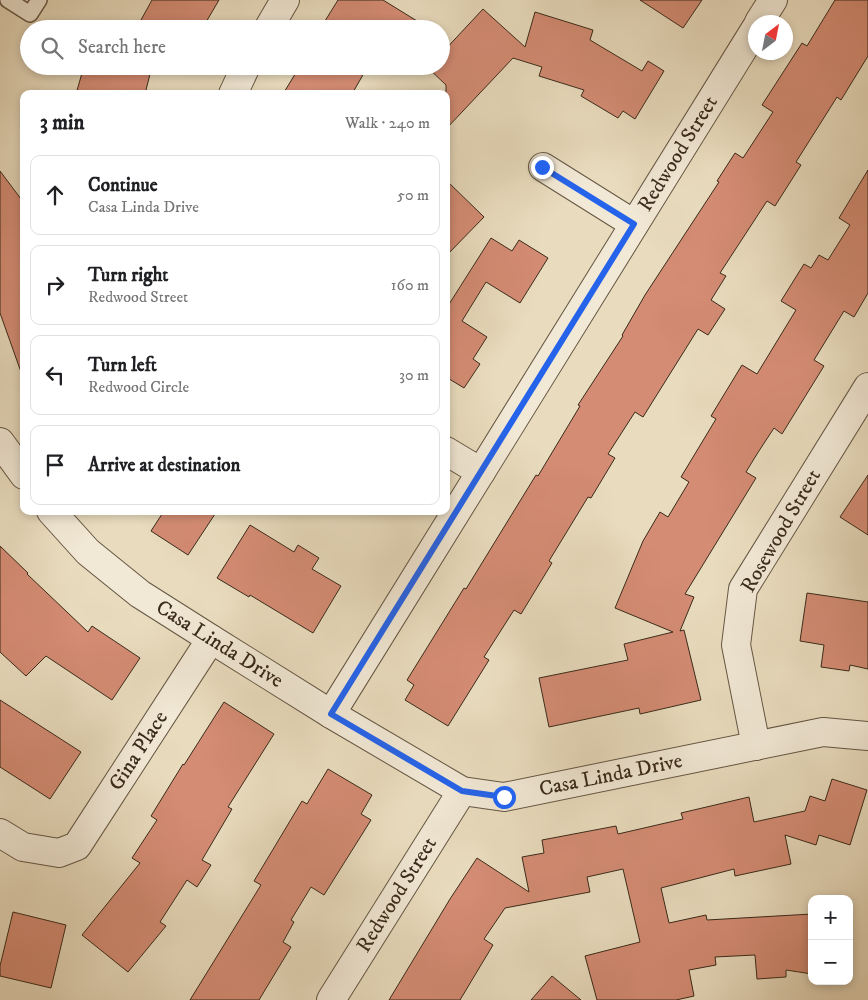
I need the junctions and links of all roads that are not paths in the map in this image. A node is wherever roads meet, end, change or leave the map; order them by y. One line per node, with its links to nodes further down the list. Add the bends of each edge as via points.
1 (8, 0): 2 (lane, via 30,14)
2 (39, 0)
3 (285, 0): 6 (street)
4 (773, 0): 5 (street)
5 (763, 15)
6 (273, 20)
7 (748, 41): 11 (street, Redwood Street)
8 (242, 75): 9 (street)
9 (235, 90)
10 (542, 167): 11 (street)
11 (634, 224): 16 (street, Redwood Street)
12 (868, 388): 21 (street, Rosewood Street, via 743,589 736,645)
13 (0, 442): 15 (street)
14 (450, 453): 16 (street)
15 (20, 470)
16 (480, 472): 19 (street, Redwood Street)
17 (56, 515): 18 (street, Casa Linda Drive, via 88,552 133,588)
18 (212, 639): 19 (street, Casa Linda Drive); 23 (street, Gina Place, via 77,846 59,852 23,848)
19 (331, 714): 22 (street, Casa Linda Drive)
20 (868, 736): 21 (street, Casa Linda Drive, via 823,732)
21 (756, 746): 22 (street, Casa Linda Drive, via 504,797)
22 (462, 791): 24 (street, Redwood Street)
23 (0, 833)
24 (331, 1000)

